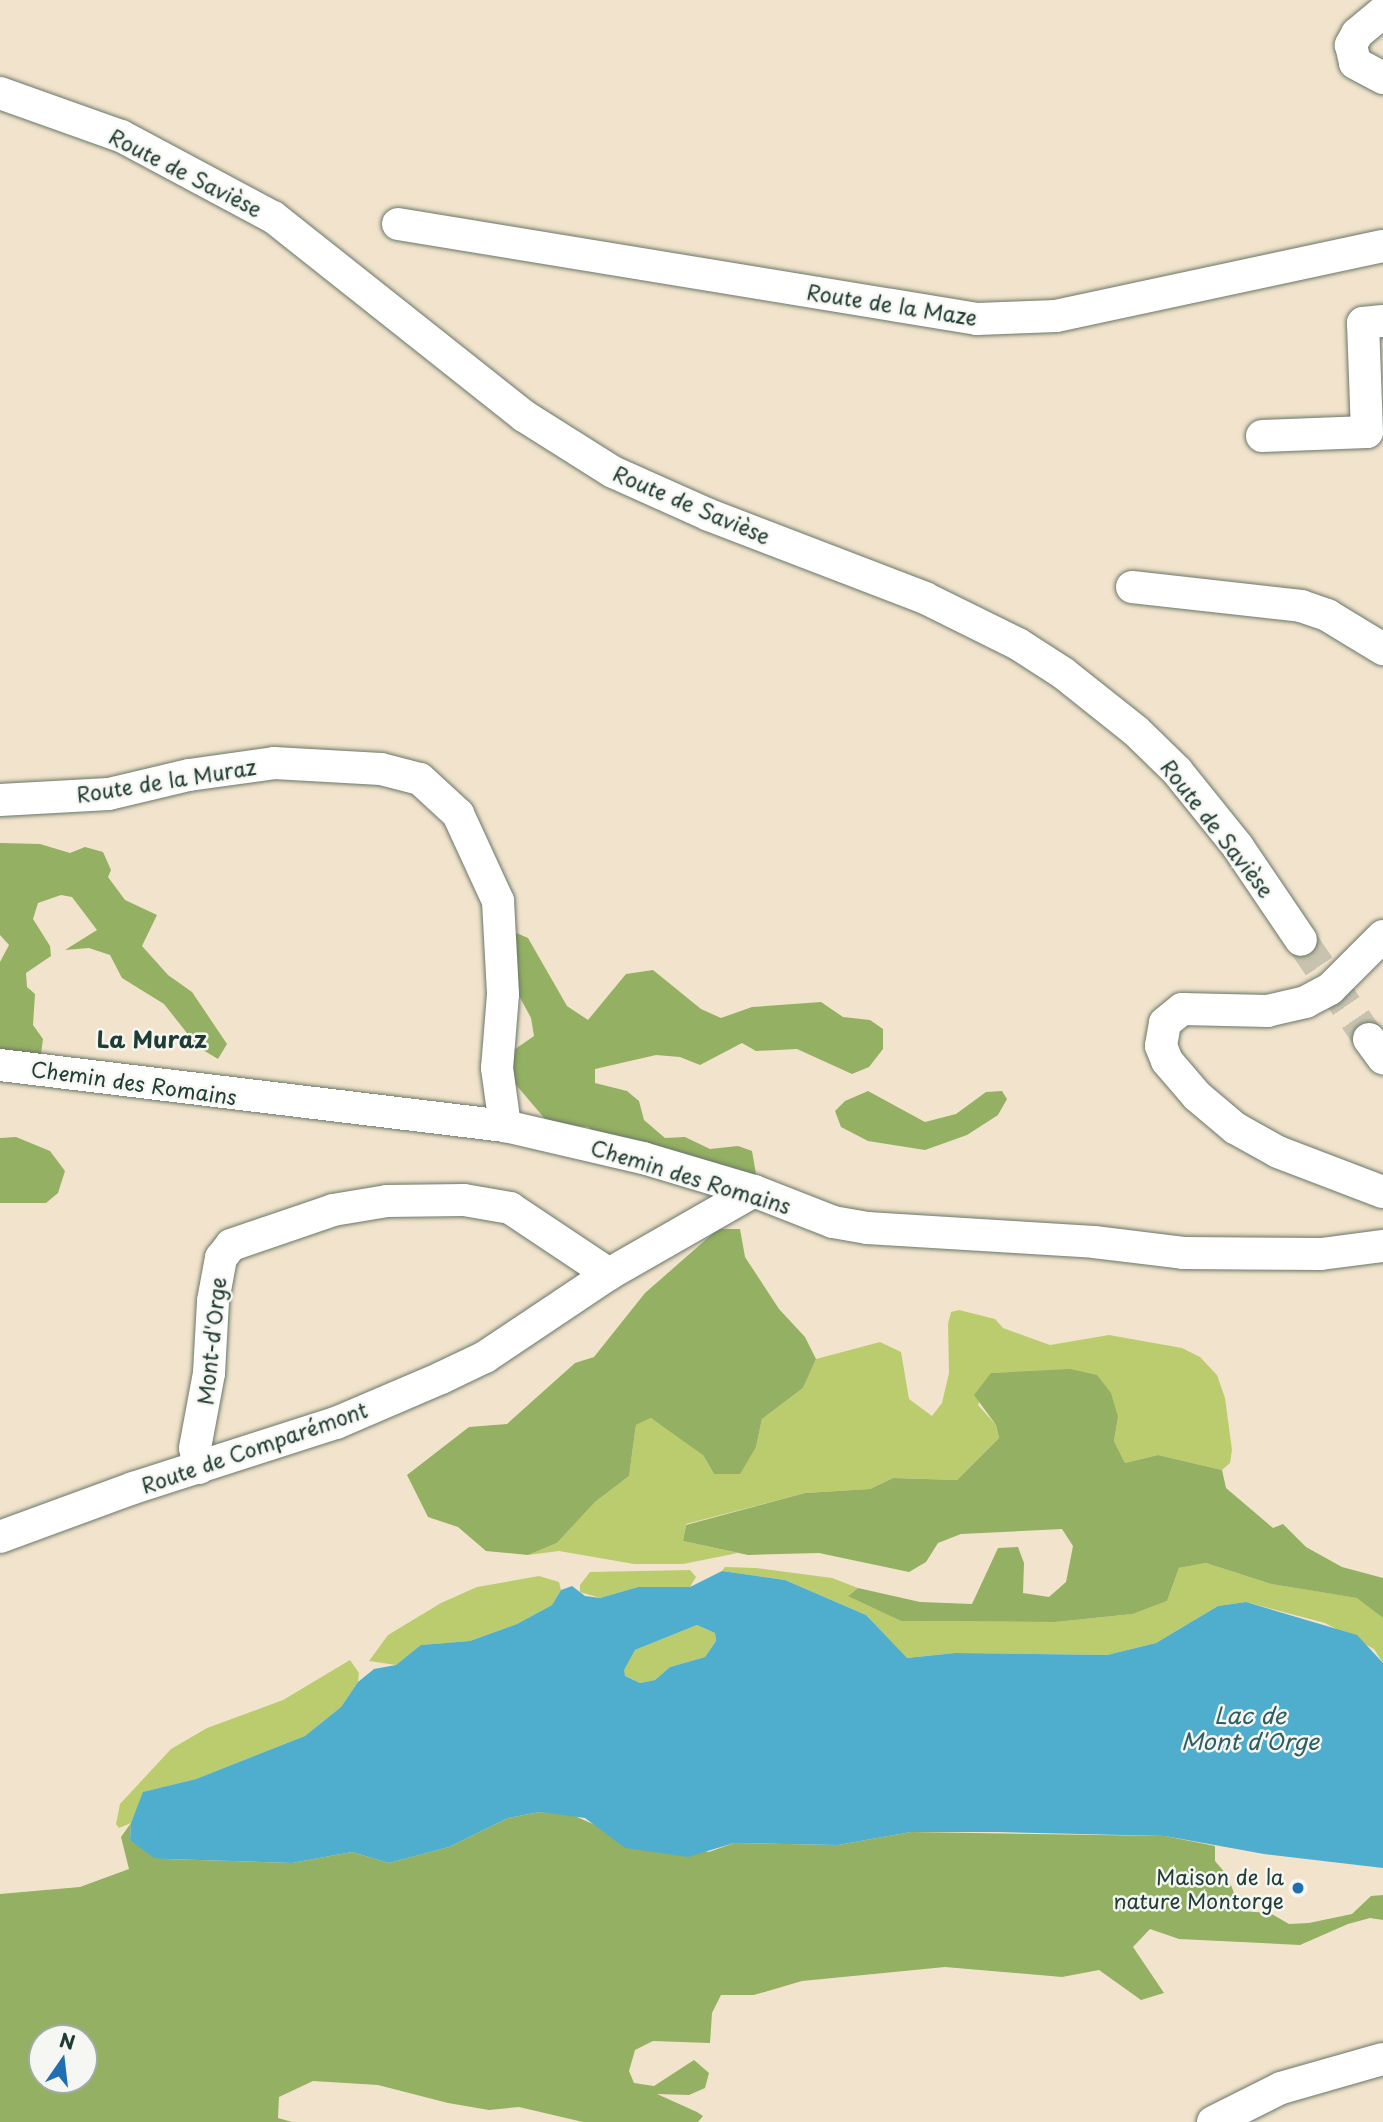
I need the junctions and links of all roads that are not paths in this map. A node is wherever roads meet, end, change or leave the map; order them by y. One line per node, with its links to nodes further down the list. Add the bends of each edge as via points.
1 (1383, 12): 2 (street, via 1351,45 1355,63)
2 (1383, 78)
3 (0, 93): 12 (street, Route de Savièse, via 121,136 264,212 524,416 613,472 709,515 925,598 1018,644 1063,673 1136,731 1177,771 1238,847)
4 (398, 224): 5 (street, Route de la Maze, via 976,319 1056,316)
5 (1383, 246)
6 (1383, 321): 7 (street, via 1363,323 1367,432)
7 (1262, 436)
8 (1132, 587): 9 (street, via 1301,606 1327,615)
9 (1383, 649)
10 (0, 800): 14 (street, Route de la Muraz, via 109,794 189,775 274,763 381,769 420,779 458,814 498,901 503,994 497,1068)
11 (1383, 936): 16 (street, via 1330,989 1306,1002 1268,1011 1182,1009 1166,1023 1161,1045 1167,1060 1197,1097 1235,1128 1289,1156)
12 (1301, 940)
13 (0, 1065): 14 (street, Chemin des Romains)
14 (505, 1126): 15 (street, Chemin des Romains, via 643,1158)
15 (754, 1191): 17 (street, Chemin des Romains, via 833,1222 867,1228 1094,1242 1183,1253 1321,1254); 18 (street, Route de Comparémont)
16 (1383, 1192)
17 (1383, 1246)
18 (609, 1274): 19 (street, Route de Comparémont, via 463,1368 336,1423); 19 (street, Mont-d'Orge, via 510,1208 464,1200 387,1200 333,1210 231,1245 221,1258 213,1301 209,1373 195,1448)
19 (199, 1468): 20 (street, Route de Comparémont)
20 (0, 1537)
21 (1383, 2059): 22 (street, via 1281,2088)
22 (1213, 2122)

